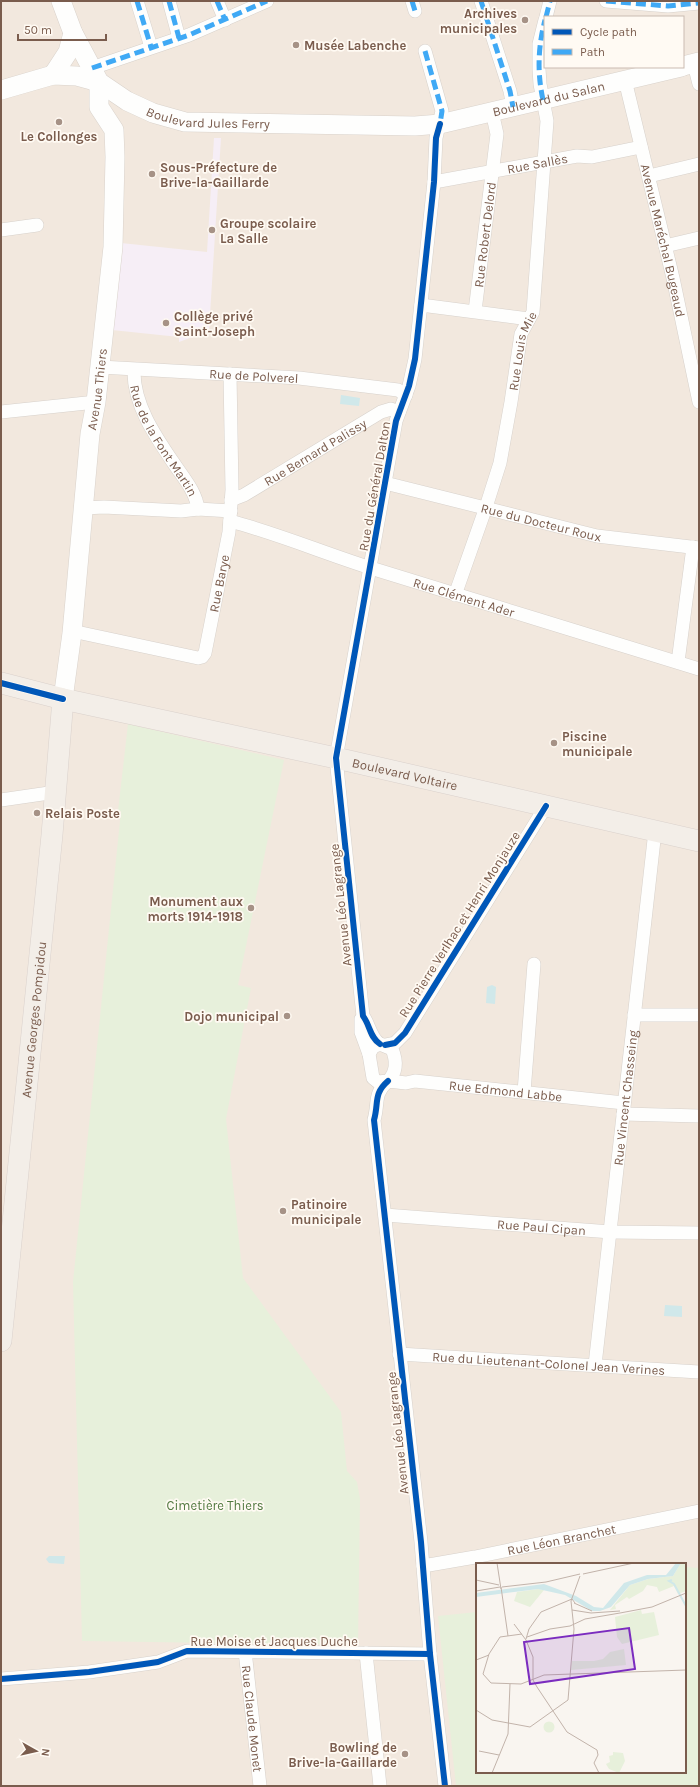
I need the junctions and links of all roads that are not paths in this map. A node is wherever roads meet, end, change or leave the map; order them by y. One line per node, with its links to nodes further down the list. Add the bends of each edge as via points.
1 (61, 1): 14 (main road, Boulevard Jules Ferry)
2 (137, 1): 16 (street)
3 (169, 1): 15 (street)
4 (217, 1): 12 (street)
5 (267, 1): 12 (street)
6 (482, 1): 26 (street)
7 (550, 1): 11 (street)
8 (606, 1): 9 (street)
9 (646, 3): 10 (street, via 668,6)
10 (699, 3)
11 (546, 16)
12 (225, 20): 15 (street)
13 (544, 25): 25 (street, Rue Louis Mie, via 539,50)
14 (73, 33): 20 (main road, via 68,52); 21 (main road, Boulevard Jules Ferry)
15 (179, 38): 16 (street)
16 (151, 47): 21 (street)
17 (425, 51): 28 (street, Rue du Général Dalton, via 442,111)
18 (689, 65): 23 (street)
19 (676, 68): 22 (main road, Boulevard du Salan)
20 (53, 75): 21 (main road); 24 (main road)
21 (96, 75): 29 (main road, Boulevard Jules Ferry, via 127,101 153,113 186,122); 43 (main road, Avenue Thiers, via 99,107 114,130 115,157 112,259)
22 (625, 80): 25 (main road, Boulevard du Salan); 30 (street, Avenue Maréchal Bugeaud)
23 (699, 84)
24 (1, 90)
25 (543, 100): 26 (main road, Boulevard du Salan); 31 (street, Rue Louis Mie, via 547,121)
26 (513, 107): 27 (main road, Boulevard du Salan)
27 (492, 112): 28 (main road, Boulevard du Salan); 33 (street, Rue Robert Delord, via 497,134)
28 (440, 124): 29 (main road, Boulevard du Salan); 35 (street, Rue du Général Dalton, via 436,138)
29 (415, 126)
30 (641, 147): 31 (street, Rue Sallès, via 592,157 577,156); 34 (street, Avenue Maréchal Bugeaud)
31 (544, 162): 33 (street, Rue Sallès); 42 (street, Rue Louis Mie, via 532,312)
32 (699, 164): 34 (street)
33 (492, 172): 35 (street, Rue Sallès); 41 (street, Rue Robert Delord)
34 (649, 176): 39 (street, Avenue Maréchal Bugeaud)
35 (434, 182): 40 (street, Rue du Général Dalton)
36 (37, 225): 37 (street)
37 (1, 230)
38 (699, 238): 39 (street)
39 (665, 246): 48 (street, Avenue Maréchal Bugeaud)
40 (421, 305): 41 (street); 46 (street, Rue du Général Dalton, via 415,358)
41 (475, 311): 42 (street)
42 (529, 319): 52 (street, Rue Louis Mie, via 521,334 500,463)
43 (100, 367): 44 (street, Rue de Polverel); 47 (main road, Avenue Thiers)
44 (134, 370): 45 (street, Rue de Polverel); 54 (street, Rue de la Font Martin, via 138,399 158,441 193,491)
45 (230, 374): 46 (street, Rue de Polverel, via 299,378 398,390); 55 (street, Rue Barye)
46 (406, 395): 50 (street, Rue du Général Dalton)
47 (96, 402): 49 (street); 53 (main road, Avenue Thiers, via 90,434)
48 (699, 402)
49 (1, 412)
50 (399, 412): 51 (street, Rue du Général Dalton); 55 (street, Rue Bernard Palissy, via 391,409 381,412 244,495)
51 (385, 483): 52 (street, Rue du Docteur Roux); 57 (street, Rue du Général Dalton)
52 (486, 507): 56 (street, Rue du Docteur Roux, via 597,536); 58 (street, Rue Louis Mie)
53 (84, 508): 54 (street, Rue Clément Ader, via 180,511); 59 (main road, Avenue Thiers)
54 (198, 509): 55 (street, Rue Clément Ader)
55 (231, 511): 57 (street, Rue Clément Ader, via 260,530); 59 (street, Rue Barye, via 205,653 202,657)
56 (696, 547): 60 (street)
57 (370, 568): 58 (street, Rue Clément Ader); 64 (street, Rue du Général Dalton)
58 (455, 595): 60 (street, Rue Clément Ader)
59 (72, 631): 63 (main road, Avenue Thiers)
60 (678, 662): 61 (street, Rue Clément Ader)
61 (699, 669)
62 (1, 683): 63 (main road, Boulevard Voltaire)
63 (63, 699): 64 (main road, Boulevard Voltaire); 65 (main road, Avenue Georges Pompidou)
64 (336, 758): 67 (main road, Boulevard Voltaire); 73 (street, Avenue Léo Lagrange)
65 (56, 792): 66 (street); 85 (main road, Avenue Georges Pompidou)
66 (1, 800)
67 (546, 806): 68 (main road, Boulevard Voltaire); 74 (street, Rue Pierre Verlhac et Henri Monjauze, via 405,1033 395,1043)
68 (655, 831): 69 (main road, Boulevard Voltaire); 71 (street, Rue Vincent Chasseing)
69 (699, 841)
70 (534, 964): 80 (street)
71 (634, 1015): 72 (street); 81 (street, Rue Vincent Chasseing)
72 (699, 1015)
73 (363, 1016): 74 (street, Avenue Léo Lagrange, via 373,1038); 75 (street, Avenue Léo Lagrange, via 360,1022 361,1032)
74 (383, 1045): 75 (street, via 373,1047); 76 (street, via 395,1055)
75 (369, 1054): 77 (street)
76 (396, 1070): 78 (street); 79 (street)
77 (373, 1078): 78 (street, via 378,1082); 83 (street, via 369,1102)
78 (388, 1081): 79 (street, Rue Edmond Labbe); 83 (street, Avenue Léo Lagrange, via 378,1095)
79 (415, 1081): 80 (street, Rue Edmond Labbe)
80 (524, 1092): 81 (street, Rue Edmond Labbe)
81 (624, 1109): 82 (street, Rue Edmond Labbe); 86 (street, Rue Vincent Chasseing)
82 (699, 1116)
83 (374, 1120): 84 (street, Avenue Léo Lagrange)
84 (385, 1215): 86 (street, Rue Paul Cipan); 89 (street, Avenue Léo Lagrange)
85 (7, 1228): 88 (main road, Avenue Georges Pompidou)
86 (611, 1232): 87 (street, Rue Paul Cipan); 90 (street, Rue Vincent Chasseing)
87 (699, 1233)
88 (1, 1341)
89 (399, 1354): 90 (street, Rue du Lieutenant-Colonel Jean Verines); 93 (street, Avenue Léo Lagrange)
90 (595, 1365): 91 (street, Rue du Lieutenant-Colonel Jean Verines)
91 (699, 1372)
92 (699, 1511): 93 (street, Rue Léon Branchet)
93 (423, 1566): 96 (street, Avenue Léo Lagrange)
94 (245, 1651): 95 (street, Rue Moise et Jacques Duche); 97 (street, Rue Moise et Jacques Duche, via 187,1651 158,1662 89,1672); 98 (street, Rue Claude Monet)
95 (366, 1653): 96 (street, Rue Moise et Jacques Duche); 99 (street)
96 (430, 1654): 100 (street, Avenue Léo Lagrange)
97 (1, 1679)
98 (260, 1786)
99 (380, 1786)
100 (445, 1786)

